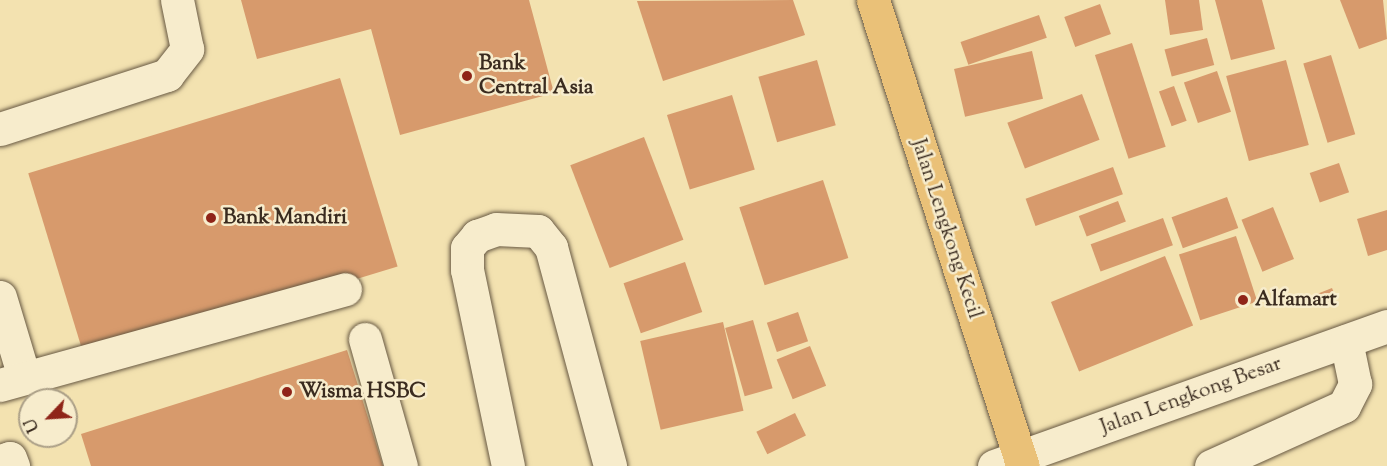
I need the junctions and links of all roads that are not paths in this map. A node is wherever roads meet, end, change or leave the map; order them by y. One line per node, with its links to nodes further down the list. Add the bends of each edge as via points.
1 (177, 0): 3 (street, via 187,49 167,75)
2 (873, 0): 10 (main road, Jalan Lengkong Kecil)
3 (0, 129)
4 (345, 290): 9 (street)
5 (0, 297): 9 (street)
6 (1387, 326): 8 (street, Jalan Lengkong Besar)
7 (365, 339): 11 (street)
8 (1346, 341): 10 (street, Jalan Lengkong Besar); 14 (street, via 1355,384 1344,406)
9 (12, 381)
10 (1012, 463)
11 (401, 466)
12 (508, 466): 13 (street, via 467,270 466,248 477,236 496,230 538,231 551,247)
13 (610, 466)
14 (1211, 466)

